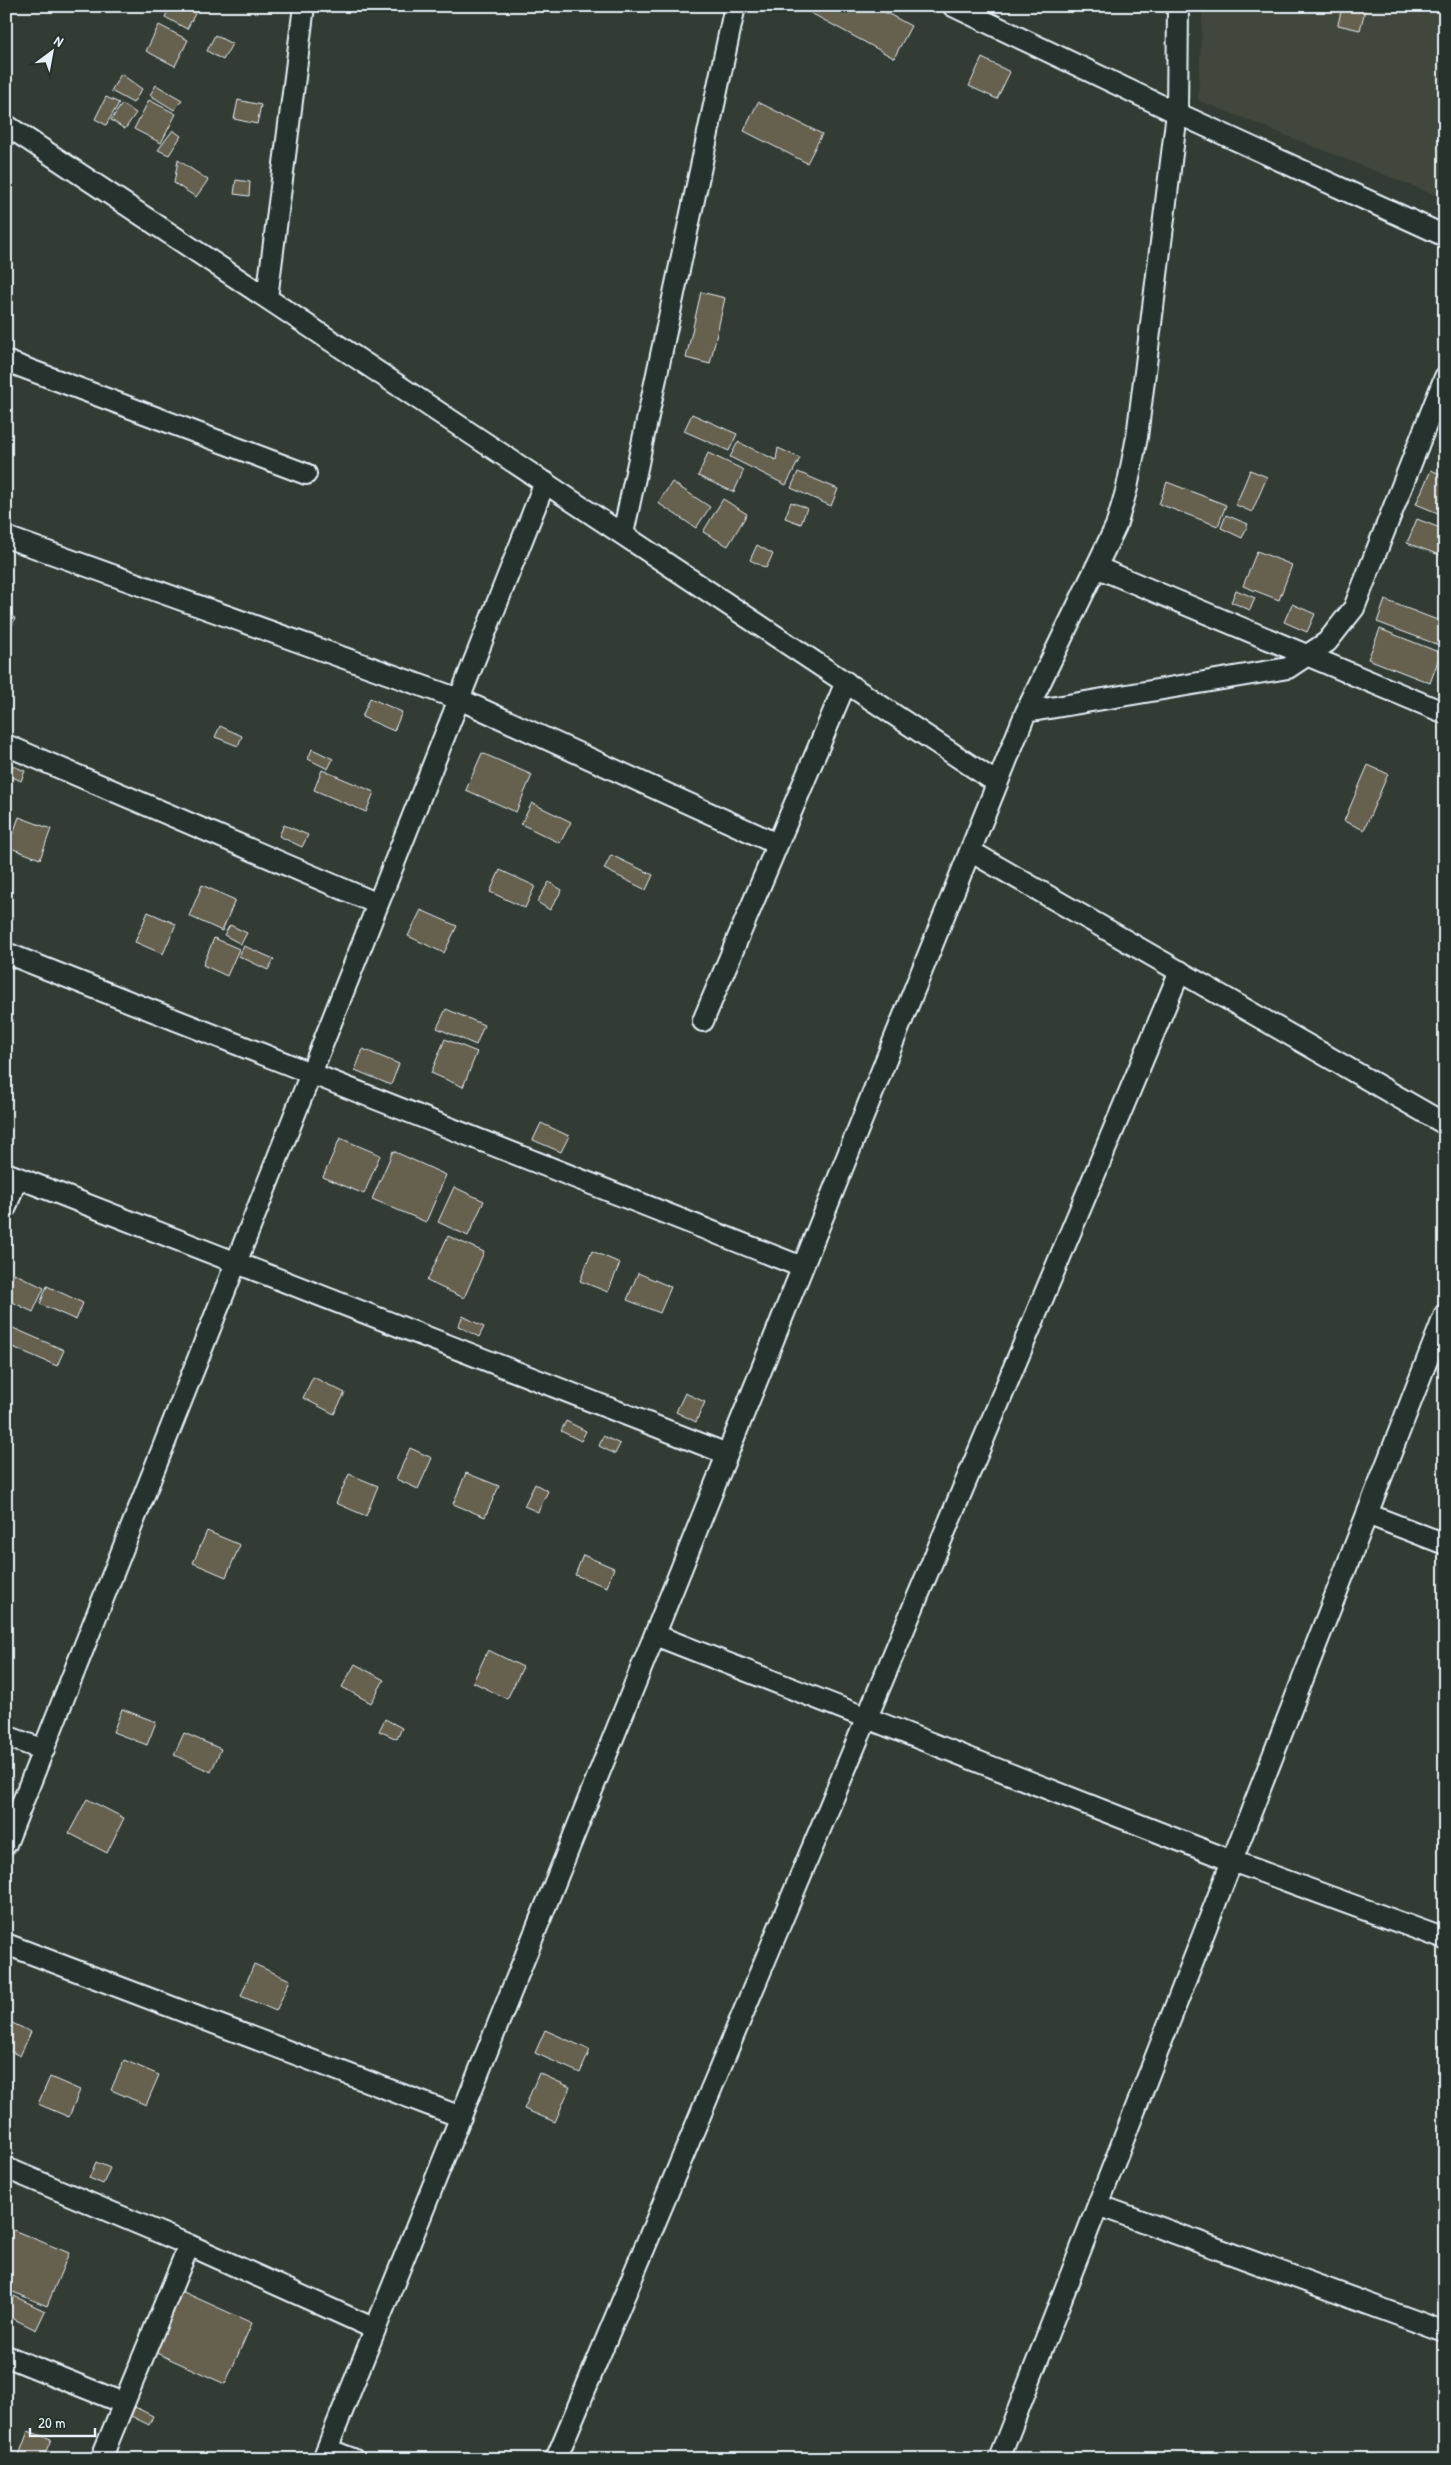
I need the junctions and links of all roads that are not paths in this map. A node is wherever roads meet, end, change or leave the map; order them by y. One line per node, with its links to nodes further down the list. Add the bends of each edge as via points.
1 (304, 6): 8 (street)
2 (736, 6): 13 (street)
3 (953, 6): 5 (street)
4 (1178, 6): 5 (street)
5 (1177, 113): 7 (street); 15 (street, via 1137,437 1116,526)
6 (6, 125): 8 (street)
7 (1445, 236)
8 (267, 298): 12 (street)
9 (6, 361): 11 (street)
10 (1445, 377): 16 (street, via 1354,608 1327,642)
11 (306, 474)
12 (545, 482): 13 (street); 18 (street)
13 (623, 534): 17 (street)
14 (6, 537): 18 (street)
15 (1096, 567): 16 (street); 19 (street)
16 (1305, 656): 19 (street, via 1288,668); 20 (street)
17 (846, 682): 22 (street); 23 (street)
18 (459, 699): 23 (street); 25 (street)
19 (1026, 712): 22 (street)
20 (1445, 713)
21 (6, 745): 25 (street)
22 (998, 783): 24 (street)
23 (777, 844): 28 (street)
24 (970, 851): 27 (street); 34 (street)
25 (378, 904): 29 (street)
26 (6, 953): 29 (street)
27 (1180, 971): 30 (street); 40 (street)
28 (703, 1021)
29 (311, 1073): 33 (street); 34 (street)
30 (1445, 1124)
31 (12, 1175): 32 (street); 33 (street)
32 (6, 1207)
33 (236, 1263): 36 (street); 42 (street)
34 (802, 1267): 36 (street)
35 (1445, 1314): 37 (street)
36 (727, 1454): 39 (street)
37 (1367, 1514): 38 (street); 44 (street)
38 (1445, 1544)
39 (655, 1635): 40 (street); 47 (street)
40 (867, 1718): 44 (street); 58 (street)
41 (6, 1736): 42 (street)
42 (44, 1750): 43 (street)
43 (6, 1844)
44 (1232, 1861): 45 (street); 49 (street)
45 (1445, 1939)
46 (6, 1944): 47 (street)
47 (460, 2117): 51 (street)
48 (6, 2168): 50 (street)
49 (1098, 2205): 52 (street); 59 (street)
50 (189, 2245): 51 (street); 54 (street)
51 (376, 2329): 55 (street)
52 (1445, 2332)
53 (6, 2356): 54 (street)
54 (123, 2403): 56 (street)
55 (325, 2454): 57 (street)
56 (101, 2459)
57 (353, 2459)
58 (556, 2459)
59 (999, 2459)

